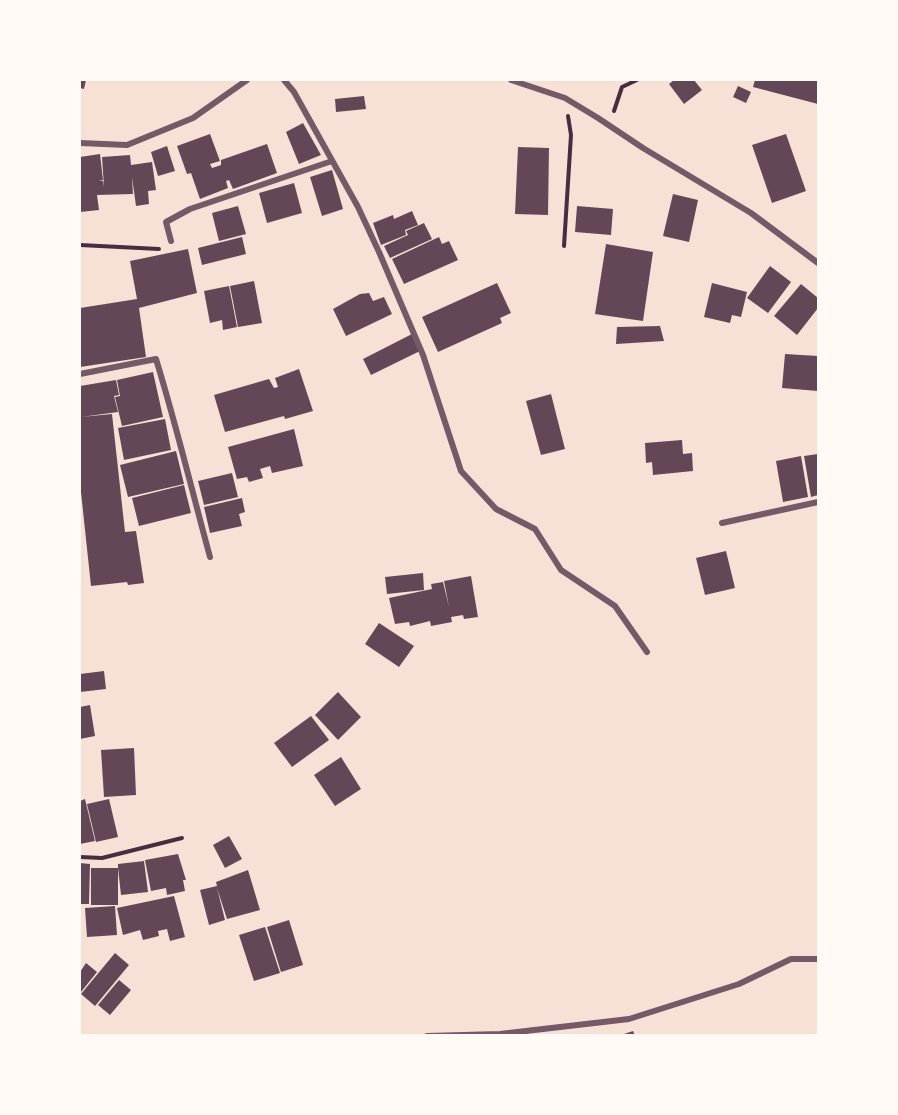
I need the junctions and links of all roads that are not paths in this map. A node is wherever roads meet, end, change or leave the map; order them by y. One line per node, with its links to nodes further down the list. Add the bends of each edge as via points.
1 (247, 80): 4 (street, via 193,118 127,145)
2 (284, 80): 5 (street)
3 (511, 80): 7 (street, via 565,98 751,213)
4 (80, 143)
5 (332, 161): 6 (street, via 190,209 166,222); 12 (street, via 358,207 423,355 461,471 496,509 535,529 561,570 615,606)
6 (171, 241)
7 (819, 263)
8 (80, 374): 11 (street, via 156,359)
9 (819, 502): 10 (street)
10 (722, 523)
11 (210, 557)
12 (647, 652)
13 (819, 959): 14 (street, via 791,959 740,984 629,1019 500,1035)
14 (427, 1035)

